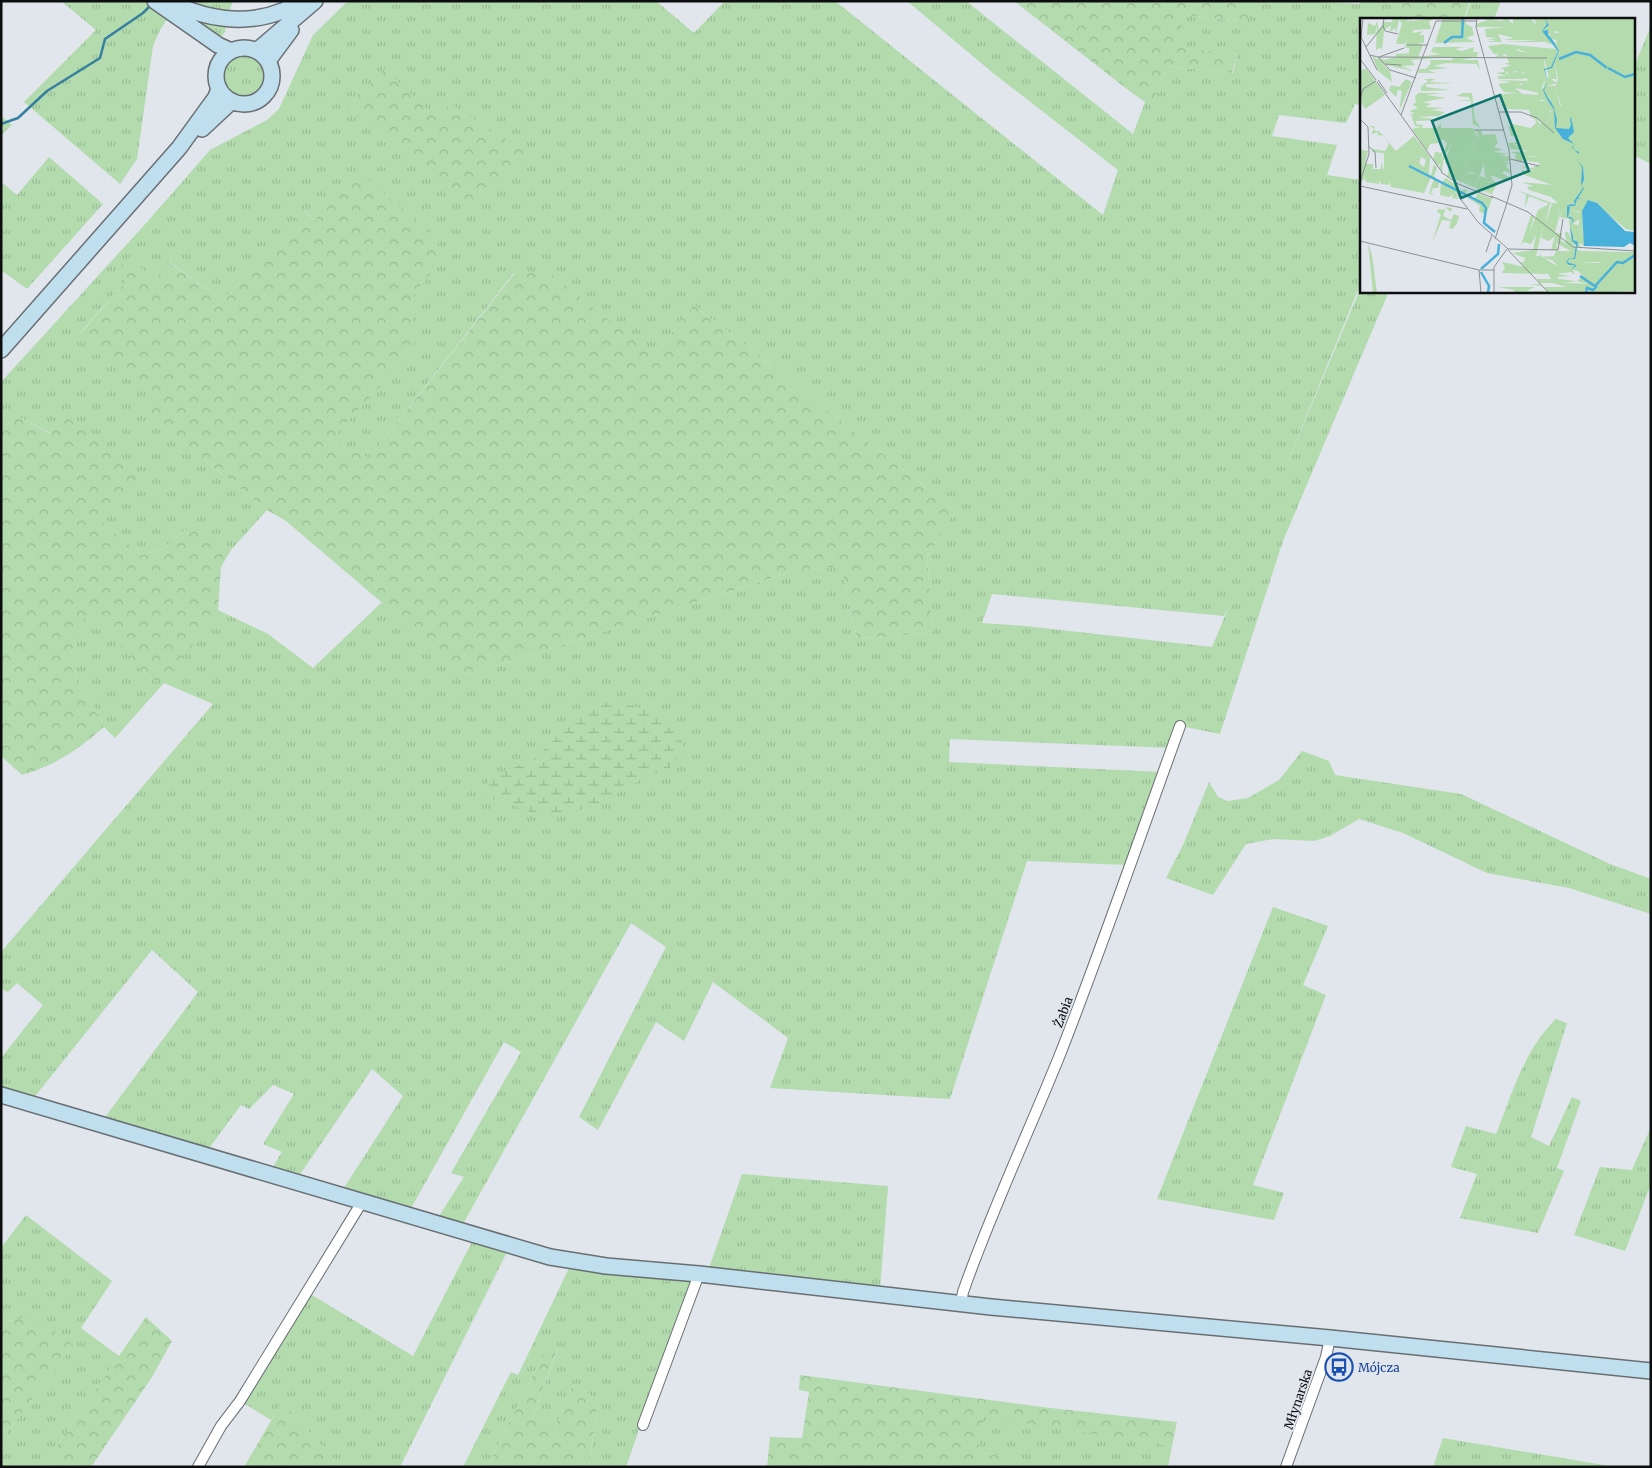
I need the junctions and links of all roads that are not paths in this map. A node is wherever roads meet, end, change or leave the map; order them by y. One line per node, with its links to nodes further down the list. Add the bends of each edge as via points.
1 (161, 2): 2 (street, via 198,14 230,19 257,18); 3 (street)
2 (309, 2): 4 (street); 6 (street)
3 (188, 25): 5 (street); 7 (street)
4 (255, 50): 5 (street); 6 (street)
5 (231, 51): 7 (street)
6 (268, 61): 9 (street, via 272,78 269,90 250,103)
7 (220, 62): 8 (street, via 216,75)
8 (219, 88): 9 (street); 10 (street)
9 (232, 101): 10 (street)
10 (179, 148): 11 (street)
11 (1, 350)
12 (1180, 726): 16 (street, Żabia, via 1084,992 988,1224)
13 (1, 1095): 14 (street)
14 (362, 1202): 15 (street, via 550,1257 606,1266); 20 (street)
15 (699, 1274): 16 (street); 19 (street)
16 (961, 1303): 17 (street)
17 (1330, 1338): 18 (street); 21 (street, Młynarska)
18 (1651, 1371)
19 (643, 1425)
20 (198, 1467)
21 (1286, 1467)

